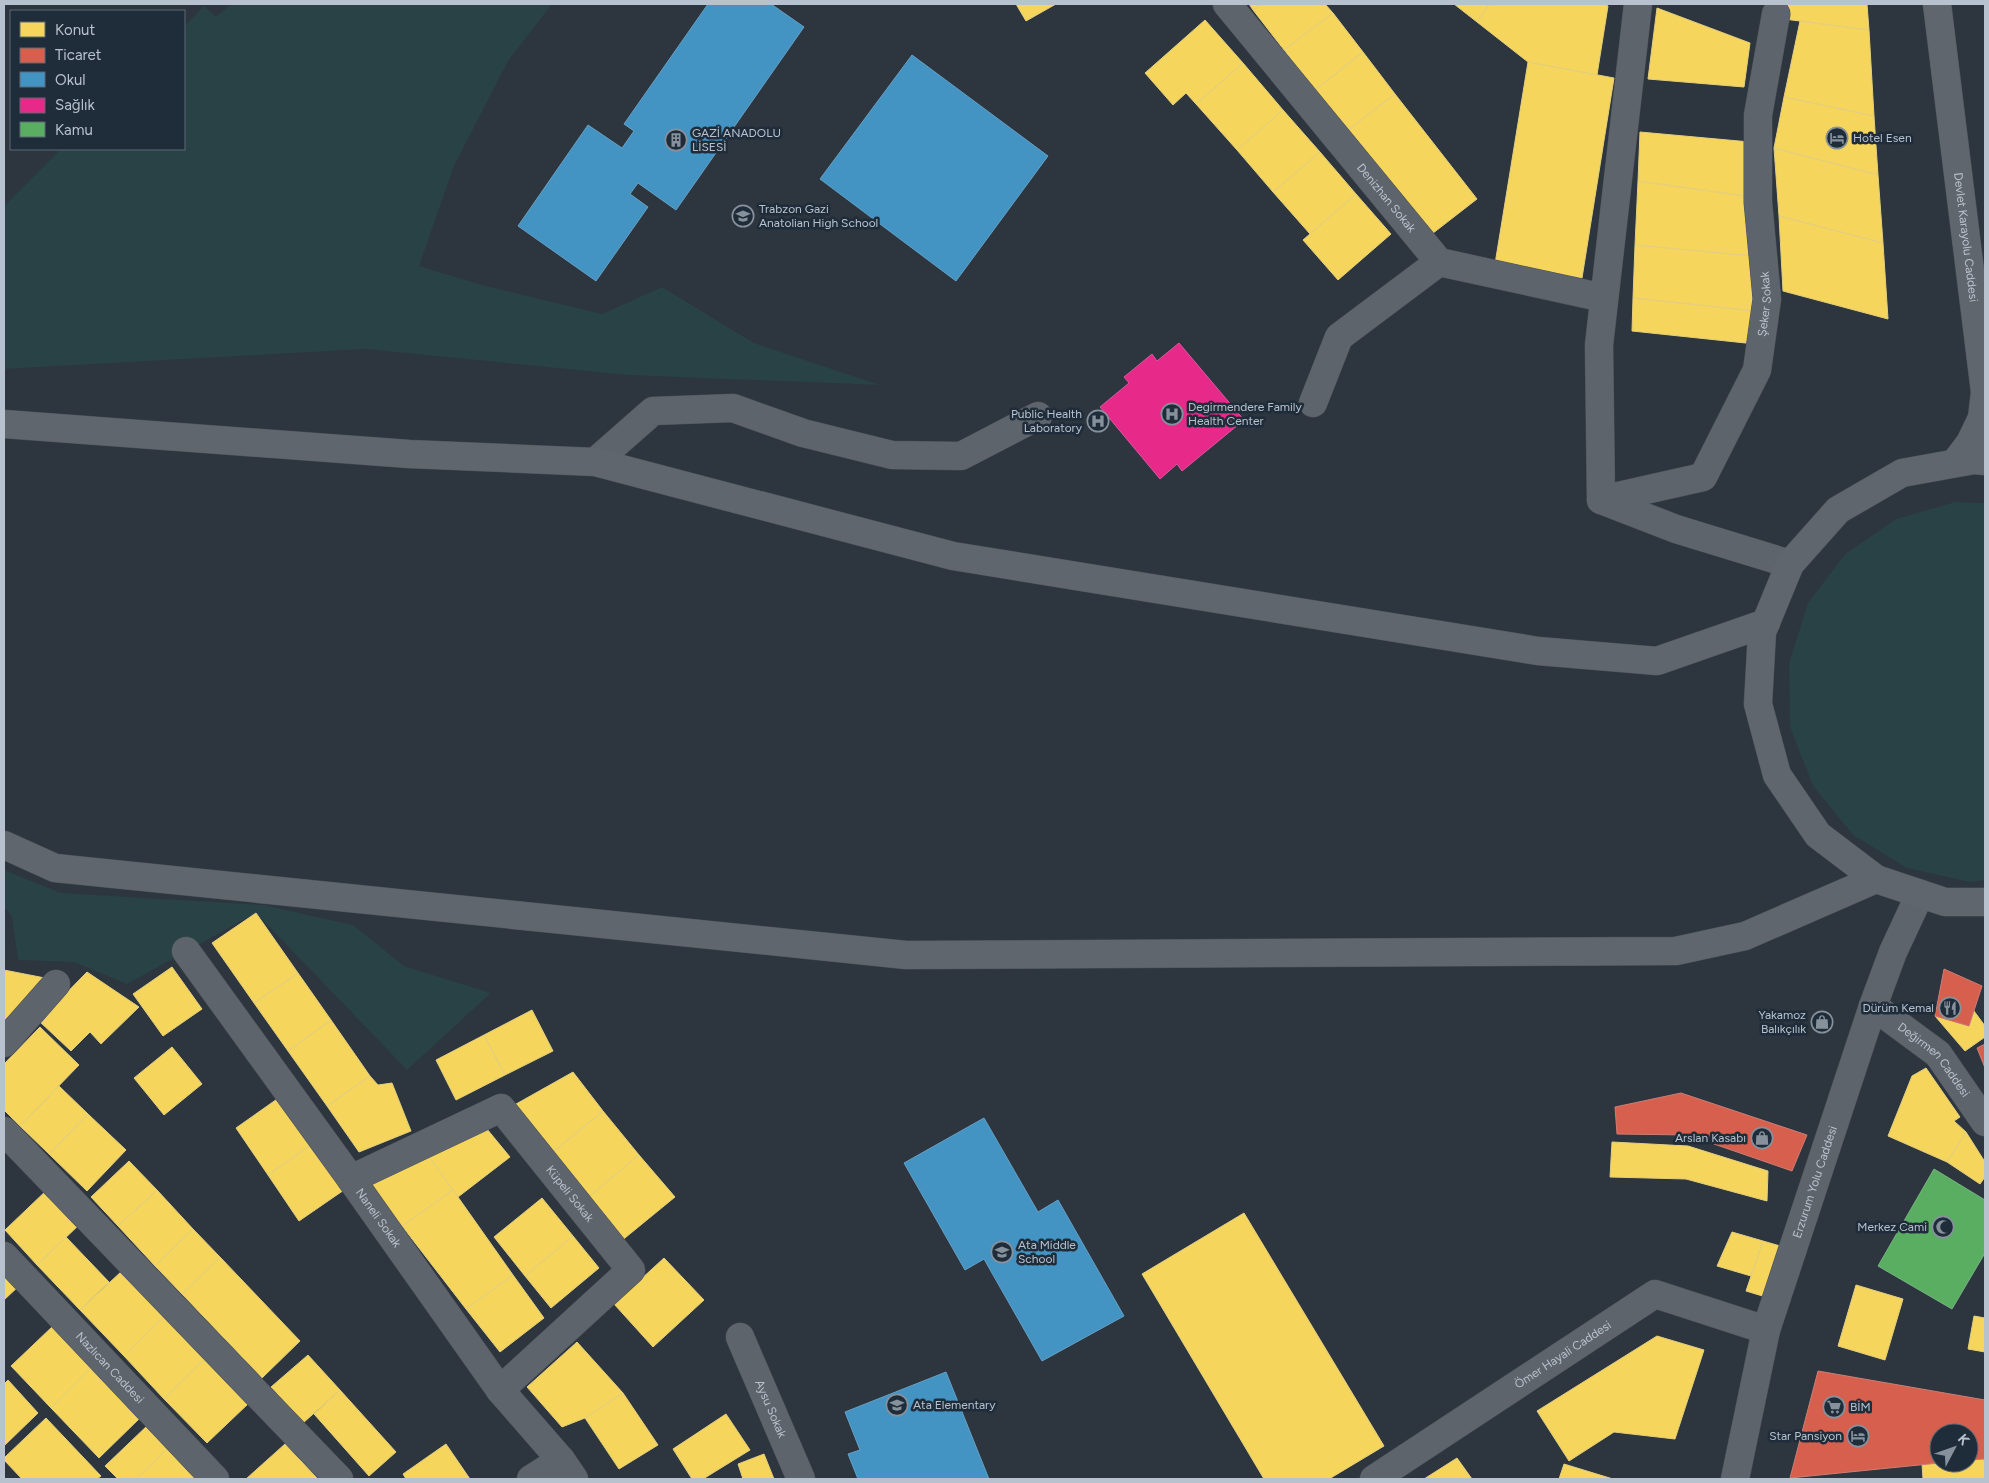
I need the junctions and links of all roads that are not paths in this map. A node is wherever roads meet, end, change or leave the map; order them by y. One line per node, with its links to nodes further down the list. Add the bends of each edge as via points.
1 (1227, 4): 5 (street, Denizhan Sokak)
2 (1638, 4): 6 (street)
3 (1937, 4): 12 (main road, Devlet Karayolu Caddesi, via 1985,392 1982,418 1970,443)
4 (1776, 14): 13 (street, Şeker Sokak, via 1758,115 1758,202 1767,298 1757,370 1703,477)
5 (1439, 262): 6 (street); 7 (street, via 1339,337)
6 (1604, 298): 13 (street, via 1599,345)
7 (1313, 403)
8 (1038, 416): 10 (street, via 961,456 892,454 803,433 732,408 653,411)
9 (4, 424): 10 (main road, via 409,454)
10 (595, 462): 15 (main road, via 953,556 1538,651 1657,661)
11 (1985, 462): 12 (main road)
12 (1955, 463): 14 (main road, via 1902,473 1838,510)
13 (1601, 500): 14 (street, via 1676,529)
14 (1790, 564): 15 (main road)
15 (1766, 623): 17 (main road, via 1762,632 1758,704 1777,775 1818,835)
16 (4, 846): 17 (main road, via 55,868 906,955 1676,951 1745,936)
17 (1876, 879): 18 (main road)
18 (1920, 894): 19 (main road, via 1945,902); 22 (street, Erzurum Yolu Caddesi)
19 (1985, 902)
20 (186, 951): 26 (street, Naneli Sokak)
21 (56, 984): 23 (street)
22 (1873, 1006): 24 (street, Değirmen Caddesi, via 1938,1054); 28 (street, Erzurum Yolu Caddesi)
23 (4, 1043)
24 (1985, 1122)
25 (4, 1131): 33 (street)
26 (351, 1180): 30 (street, Naneli Sokak); 30 (street, Küpeli Sokak, via 501,1108 632,1270)
27 (4, 1256): 32 (street, Nazlıcan Caddesi)
28 (1766, 1330): 36 (street, Ömer Hayali Caddesi, via 1655,1294); 37 (street, Erzurum Yolu Caddesi)
29 (740, 1338): 35 (street, Aysu Sokak)
30 (500, 1390): 31 (street, Naneli Sokak)
31 (568, 1470): 34 (street)
32 (215, 1479)
33 (339, 1479)
34 (531, 1479)
35 (800, 1479)
36 (1374, 1479)
37 (1734, 1479)

